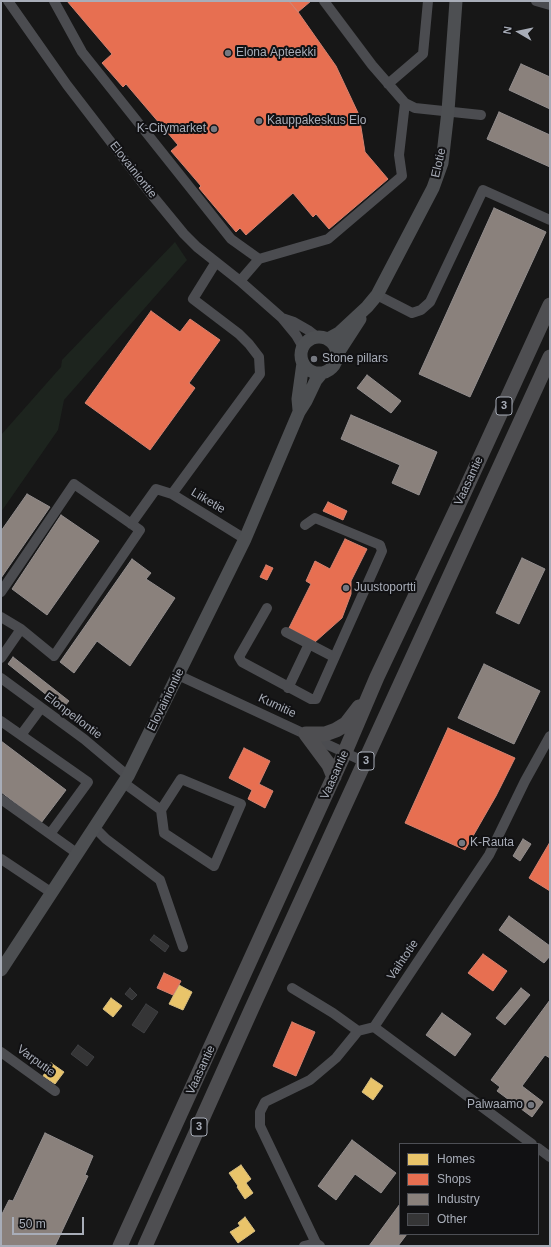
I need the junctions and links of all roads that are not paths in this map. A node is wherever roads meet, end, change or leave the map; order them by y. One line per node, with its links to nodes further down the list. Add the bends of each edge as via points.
1 (8, 1): 14 (street, Elovainiontie, via 67,85 147,189 184,234)
2 (54, 1): 13 (street, via 82,52 231,239)
3 (324, 1): 8 (street)
4 (428, 1): 8 (street, via 423,54)
5 (456, 1): 10 (main road, Elotie)
6 (536, 1): 7 (street)
7 (550, 5)
8 (388, 84): 9 (street)
9 (405, 103): 10 (street, via 415,108); 13 (street, via 399,155 402,176 328,239)
10 (448, 112): 11 (street); 16 (main road, Elotie, via 442,163 433,188)
11 (481, 115)
12 (550, 220): 16 (street, via 484,190 430,302 421,310 412,313)
13 (259, 259): 15 (street)
14 (216, 262): 15 (street, Elovainiontie); 27 (street, via 193,299 249,344 259,358 260,374)
15 (240, 281): 19 (street, Elovainiontie)
16 (377, 295): 18 (main road, Elotie)
17 (550, 305): 41 (highway, Vaasantie / 3)
18 (367, 307): 20 (main road, Elotie, via 339,333); 22 (main road, Elotie)
19 (282, 318): 20 (street, Elovainiontie); 21 (street, Elovainiontie)
20 (322, 338): 21 (main road, via 309,340); 22 (main road, via 334,345)
21 (303, 347): 24 (main road)
22 (338, 353): 25 (main road, via 334,367)
23 (550, 357): 49 (highway, Vaasantie / 3)
24 (303, 363): 25 (main road, via 310,371); 26 (main road, Elovainiontie, via 298,399)
25 (321, 374): 26 (main road, Elovainiontie)
26 (299, 412): 30 (main road, Elovainiontie)
27 (172, 494): 28 (street, Liiketie, via 156,489); 30 (street, Liiketie)
28 (130, 524): 31 (street, via 74,484); 34 (street, via 140,530 54,656)
29 (305, 525): 37 (street, via 315,518 380,545 382,551)
30 (245, 538): 39 (main road, Elovainiontie)
31 (1, 592)
32 (267, 608): 42 (street, via 240,657 242,662)
33 (1, 617): 34 (street)
34 (21, 629): 38 (street)
35 (286, 632): 36 (street)
36 (309, 644): 37 (street); 42 (street)
37 (334, 656): 42 (street, via 316,699)
38 (1, 658)
39 (178, 675): 45 (street, Kumitie); 51 (main road, Elovainiontie)
40 (1, 678): 43 (street, Elonpellontie)
41 (377, 678): 45 (highway, via 346,724 325,734); 48 (highway, Vaasantie / 3)
42 (288, 688)
43 (41, 708): 46 (street); 51 (street, Elonpellontie, via 84,739)
44 (1, 721): 46 (street)
45 (306, 734): 48 (street, Kumitie); 50 (highway)
46 (20, 735): 55 (street, via 88,782)
47 (550, 736): 62 (street, Vaihtotie, via 524,781 489,855)
48 (345, 752): 49 (street, Kumitie); 50 (highway, Vaasantie / 3)
49 (365, 762): 71 (highway, Vaasantie / 3)
50 (334, 776): 70 (highway, Vaasantie / 3)
51 (126, 780): 53 (street, Elonpellontie); 54 (main road, Elovainiontie)
52 (1, 799): 55 (street)
53 (161, 810): 53 (street, via 164,833 214,866 241,804 181,780)
54 (95, 828): 56 (main road, Elovainiontie); 59 (street, via 160,880)
55 (50, 834): 56 (street)
56 (78, 854): 58 (main road, Elovainiontie)
57 (1, 858): 58 (street)
58 (52, 893): 60 (main road, Elovainiontie)
59 (183, 947)
60 (1, 970)
61 (292, 988): 63 (street)
62 (374, 1027): 63 (street); 66 (street)
63 (358, 1031): 69 (street, via 336,1058 310,1080 265,1102 260,1112 260,1126)
64 (1, 1052): 65 (street, Varputie)
65 (55, 1091)
66 (531, 1143)
67 (539, 1149): 68 (street)
68 (550, 1157)
69 (318, 1245): 72 (street)
70 (120, 1246)
71 (145, 1246)
72 (304, 1246)

